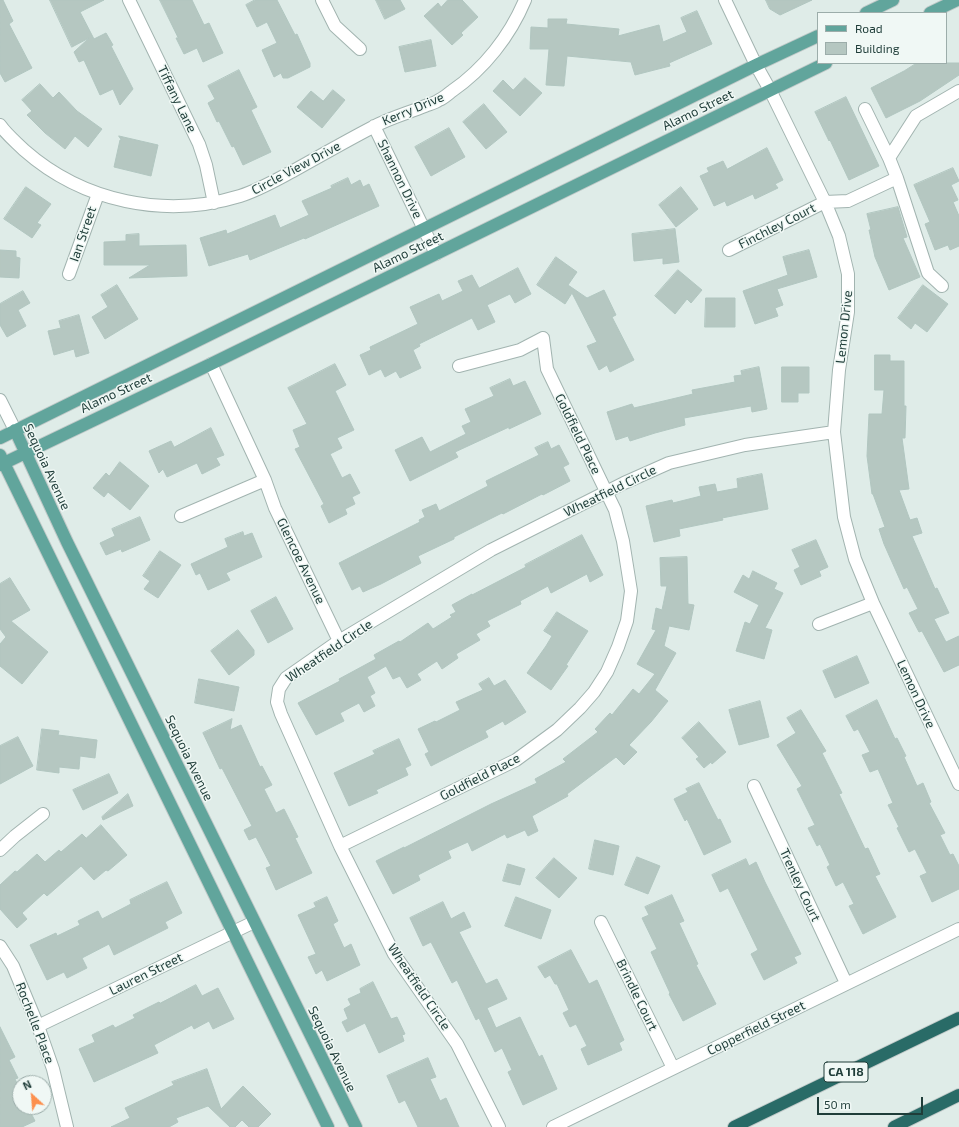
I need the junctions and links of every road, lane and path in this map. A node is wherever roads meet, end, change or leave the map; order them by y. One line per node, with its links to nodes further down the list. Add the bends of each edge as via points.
1 (129, 0): 22 (street, Tiffany Lane, via 199,144)
2 (322, 0): 10 (street, via 335,26)
3 (526, 0): 17 (street, Kerry Drive, via 494,51 460,86 439,100)
4 (725, 0): 12 (street, Lemon Drive)
5 (893, 0): 7 (main road)
6 (957, 0): 8 (main road)
7 (868, 12)
8 (932, 12)
9 (817, 36): 12 (main road, Alamo Street)
10 (360, 49)
11 (824, 64): 13 (main road, Alamo Street)
12 (756, 65): 13 (street, Lemon Drive); 23 (main road, Alamo Street)
13 (770, 90): 21 (street, Lemon Drive); 25 (main road, Alamo Street)
14 (959, 91): 18 (street, via 916,116)
15 (866, 108): 18 (street)
16 (0, 125): 20 (street, Circle View Drive, via 38,162 68,181)
17 (374, 126): 22 (street, Circle View Drive, via 263,188); 23 (street, Shannon Drive)
18 (889, 158): 19 (street)
19 (896, 178): 21 (street, via 848,201); 27 (street, via 928,273)
20 (98, 194): 22 (street, Circle View Drive, via 153,206); 26 (street, Ian Street)
21 (824, 202): 24 (street, Finchley Court); 32 (street, Lemon Drive, via 839,236 848,274 848,312 839,370)
22 (214, 203)
23 (425, 229): 25 (street, Shannon Drive); 31 (main road, Alamo Street)
24 (729, 250)
25 (436, 254): 28 (main road, Alamo Street)
26 (69, 274)
27 (942, 286)
28 (211, 364): 34 (main road, Alamo Street); 36 (street, Glencoe Avenue)
29 (459, 366): 37 (street, Goldfield Place, via 520,350 543,338 547,369)
30 (0, 400): 31 (street, Sequoia Avenue)
31 (15, 430): 33 (main road, Alamo Street); 34 (main road, Sequoia Avenue)
32 (834, 432): 37 (street, Wheatfield Circle, via 745,445 669,464); 39 (street, Lemon Drive, via 844,517 855,559)
33 (0, 438)
34 (24, 452): 35 (main road, Alamo Street); 47 (main road, Sequoia Avenue)
35 (1, 461): 50 (main road)
36 (265, 480): 38 (street); 41 (street, Glencoe Avenue, via 275,508)
37 (606, 493): 41 (street, Wheatfield Circle, via 491,550); 45 (street, Goldfield Place, via 615,510 623,540 631,591 627,620 618,647 607,672 594,692 558,730 516,760)
38 (181, 516)
39 (873, 603): 40 (street); 42 (street, Lemon Drive)
40 (818, 624)
41 (339, 641): 45 (street, Wheatfield Circle, via 286,678 279,689 277,702)
42 (959, 784)
43 (754, 786): 52 (street, Trenley Court)
44 (43, 814): 46 (street)
45 (340, 846): 60 (street, Wheatfield Circle, via 394,954 456,1044)
46 (0, 850)
47 (254, 922): 50 (street, Lauren Street); 59 (main road, Sequoia Avenue)
48 (601, 922): 55 (street, Brindle Court)
49 (959, 929): 52 (street, Copperfield Street)
50 (234, 932): 54 (street, Lauren Street); 58 (main road)
51 (0, 946): 54 (street, Rochelle Place, via 13,966)
52 (846, 983): 55 (street, Copperfield Street)
53 (959, 1018): 62 (highway, CA 118)
54 (38, 1026): 57 (street, Rochelle Place, via 53,1069)
55 (673, 1068): 61 (street, Copperfield Street)
56 (959, 1095): 63 (highway)
57 (67, 1127)
58 (328, 1127)
59 (356, 1127)
60 (499, 1127)
61 (553, 1127)
62 (734, 1127)
63 (894, 1127)

